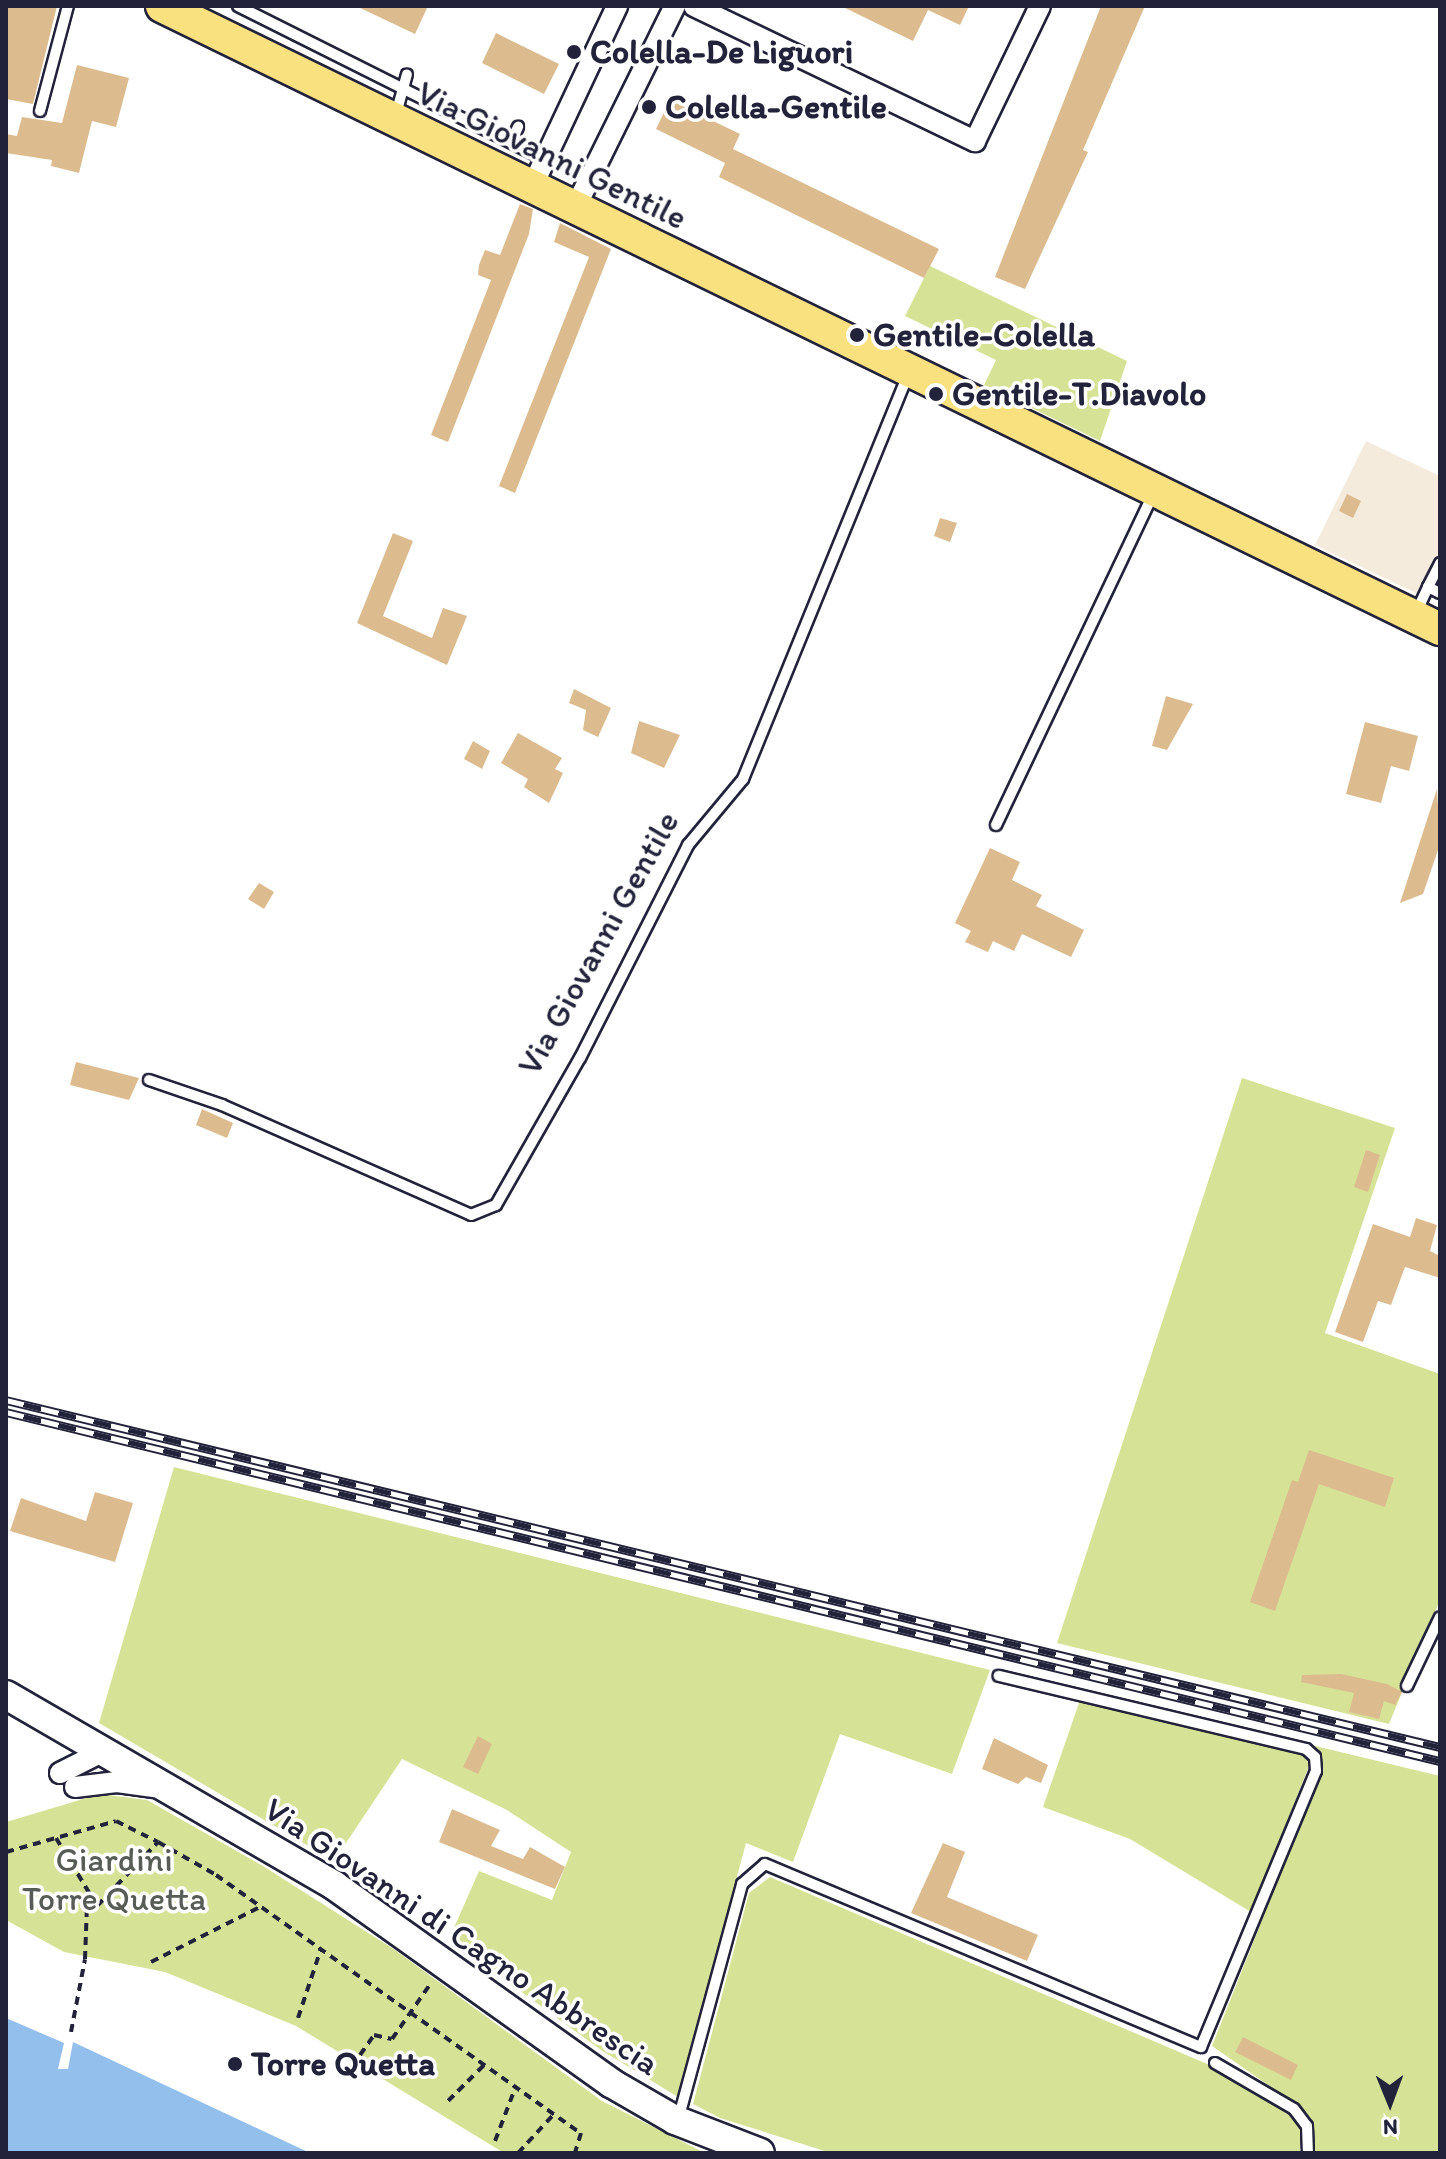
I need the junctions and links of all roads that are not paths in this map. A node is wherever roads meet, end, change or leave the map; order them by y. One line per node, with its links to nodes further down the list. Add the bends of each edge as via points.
1 (68, 6): 11 (lane)
2 (238, 6): 8 (lane)
3 (617, 6): 15 (street)
4 (675, 6): 16 (street)
5 (694, 6): 6 (street, via 975,141)
6 (1040, 6)
7 (180, 10): 12 (main road, Via Giovanni Gentile)
8 (255, 10): 10 (lane)
9 (407, 74): 10 (lane)
10 (407, 91): 12 (lane); 14 (lane)
11 (40, 111)
12 (394, 120): 15 (main road, Via Giovanni Gentile)
13 (518, 127): 14 (lane)
14 (511, 142): 15 (lane)
15 (538, 173): 16 (main road, Via Giovanni Gentile)
16 (575, 208): 17 (main road, Via Giovanni Gentile)
17 (910, 371): 18 (main road, Via Giovanni Gentile); 24 (lane, Via Giovanni Gentile, via 743,779 688,845 496,1205 471,1215 222,1105)
18 (1156, 489): 22 (main road, Via Giovanni Gentile); 23 (lane)
19 (1440, 563): 20 (lane)
20 (1428, 587): 21 (lane); 22 (lane)
21 (1440, 593)
22 (1427, 623)
23 (996, 825)
24 (149, 1080)
25 (1440, 1617): 27 (lane)
26 (999, 1676): 33 (lane, via 1306,1749 1315,1757 1316,1771 1201,2047 765,1864 742,1884)
27 (1407, 1686)
28 (6, 1695): 29 (main road, Via Giovanni di Cagno Abbrescia)
29 (106, 1753): 30 (street); 31 (main road, Via Giovanni di Cagno Abbrescia); 31 (street, via 75,1787 130,1783)
30 (60, 1773)
31 (179, 1795): 33 (main road, Via Giovanni di Cagno Abbrescia, via 335,1886 611,2083)
32 (1215, 2063): 35 (lane, via 1294,2109 1307,2126)
33 (678, 2121): 34 (main road, Via Giovanni di Cagno Abbrescia)
34 (760, 2153)
35 (1308, 2153)

